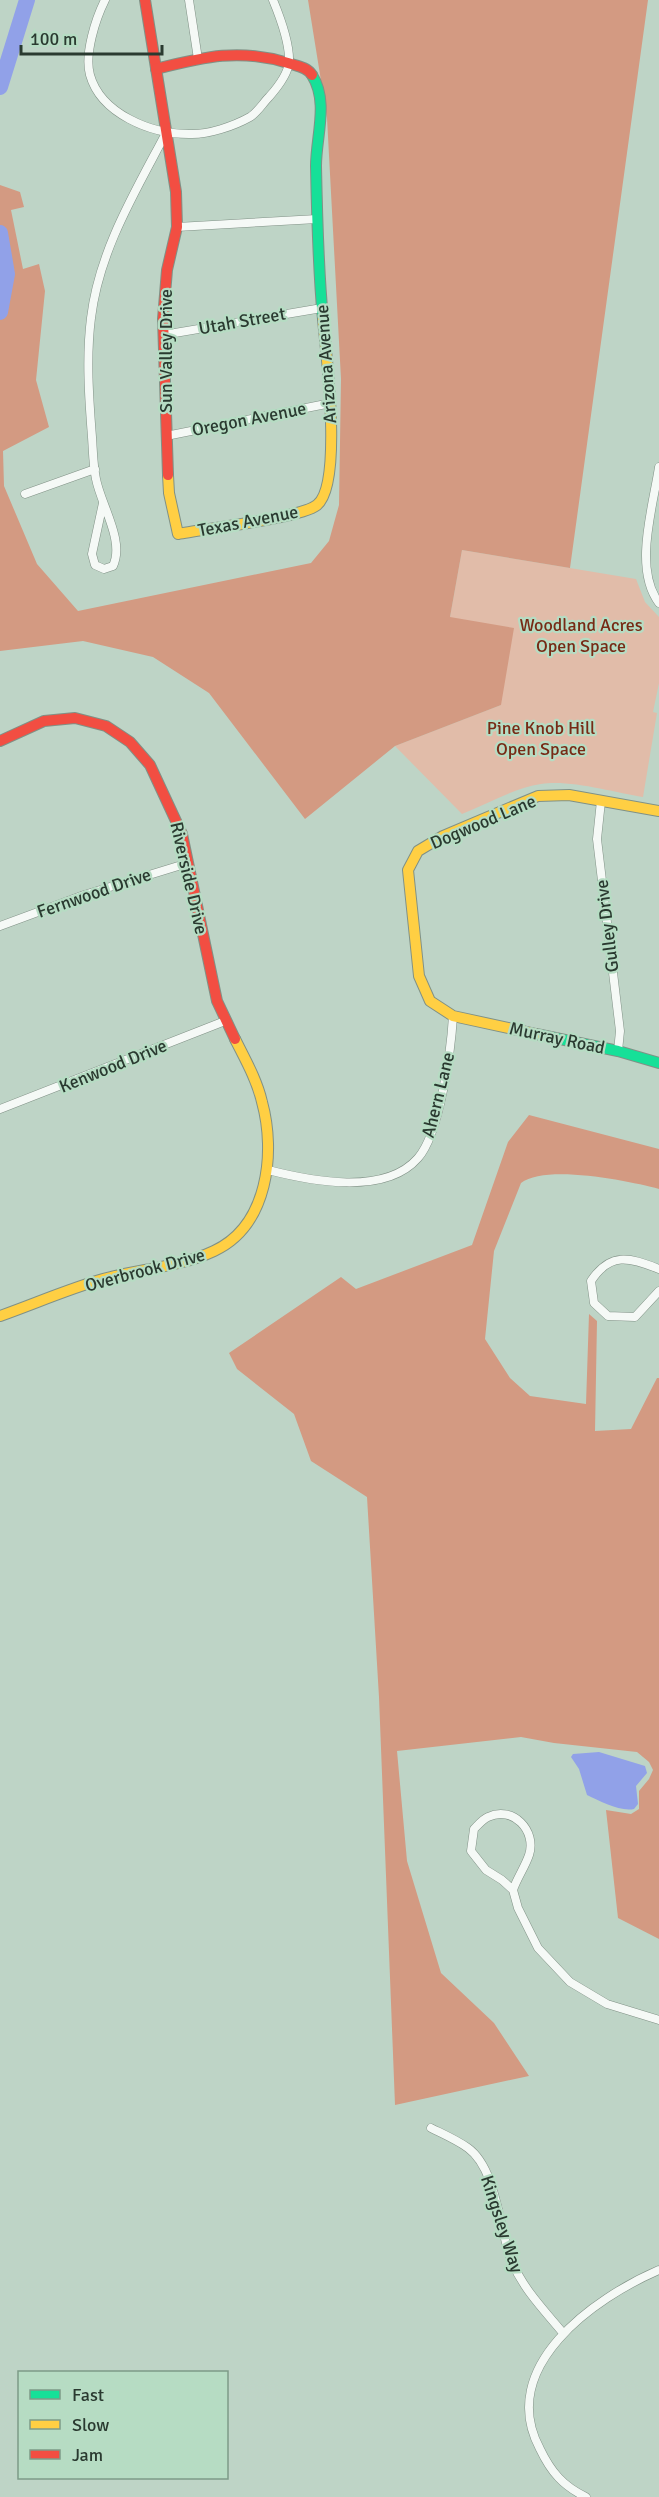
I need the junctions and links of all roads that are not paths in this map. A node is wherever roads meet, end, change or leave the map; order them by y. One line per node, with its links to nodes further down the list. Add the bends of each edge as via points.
1 (105, 0): 8 (street, via 96,18 89,73 101,98 125,117)
2 (145, 0): 7 (street, Sun Valley Drive)
3 (189, 0): 5 (street)
4 (273, 0): 6 (street)
5 (198, 59): 6 (street, via 236,54); 7 (street)
6 (289, 63): 8 (street, via 279,86 252,116 191,135); 9 (street, Arizona Avenue, via 309,70 319,86)
7 (156, 69): 8 (street, Sun Valley Drive)
8 (166, 133): 10 (street, Sun Valley Drive, via 176,192); 16 (street, via 106,254 91,318 89,398)
9 (317, 219): 10 (street); 11 (street, Arizona Avenue)
10 (177, 227): 12 (street, Sun Valley Drive, via 167,270)
11 (322, 308): 12 (street, Utah Street); 13 (street, Arizona Avenue)
12 (163, 335): 14 (street, Sun Valley Drive)
13 (331, 403): 14 (street, Oregon Avenue); 19 (street, Arizona Avenue, via 330,477 326,494)
14 (166, 436): 20 (street, Sun Valley Drive, via 169,493)
15 (659, 467): 21 (street, via 645,556 647,581)
16 (95, 469): 17 (street); 18 (street)
17 (25, 494)
18 (104, 503): 18 (street, via 117,557 113,566 104,569 95,565 92,554)
19 (317, 505): 20 (street, Texas Avenue, via 296,513)
20 (178, 534)
21 (659, 603)
22 (0, 741): 25 (street, Riverside Drive, via 44,722 75,718 106,726 130,742 150,765 182,834)
23 (601, 801): 24 (street, Dogwood Lane); 27 (street, Dogwood Lane, via 569,795 537,796 443,836 418,851 408,870 420,976 430,1002); 29 (street, Gulley Drive, via 597,839 620,1031)
24 (659, 811)
25 (188, 863): 26 (street, Fernwood Drive); 28 (street, Riverside Drive, via 217,1001)
26 (0, 926)
27 (453, 1016): 29 (street, Murray Road); 32 (street, Ahern Lane, via 451,1047 438,1106 428,1142 418,1159 397,1174 362,1184)
28 (225, 1021): 31 (street, Kenwood Drive); 32 (street, Overbrook Drive, via 244,1053 263,1101)
29 (618, 1051): 30 (street, Murray Road)
30 (659, 1063)
31 (0, 1109)
32 (268, 1170): 35 (street, Overbrook Drive, via 259,1201 245,1228 220,1249 102,1279)
33 (659, 1269): 34 (street, via 617,1258 600,1266 591,1281 594,1304 608,1316 635,1317)
34 (659, 1291)
35 (0, 1316)
36 (513, 1890): 36 (street, via 486,1870 471,1851 474,1829 488,1817 504,1813 522,1821 530,1836 530,1854); 37 (street, via 538,1947 570,1982 607,2004)
37 (659, 2020)
38 (431, 2128): 40 (street, Kingsley Way, via 469,2149 483,2166 511,2260 523,2284)
39 (659, 2270): 40 (street, via 627,2284)
40 (563, 2333): 41 (street, via 539,2364 529,2395 532,2435 548,2464)
41 (569, 2489): 42 (street); 43 (street)
42 (564, 2497)
43 (586, 2497)

